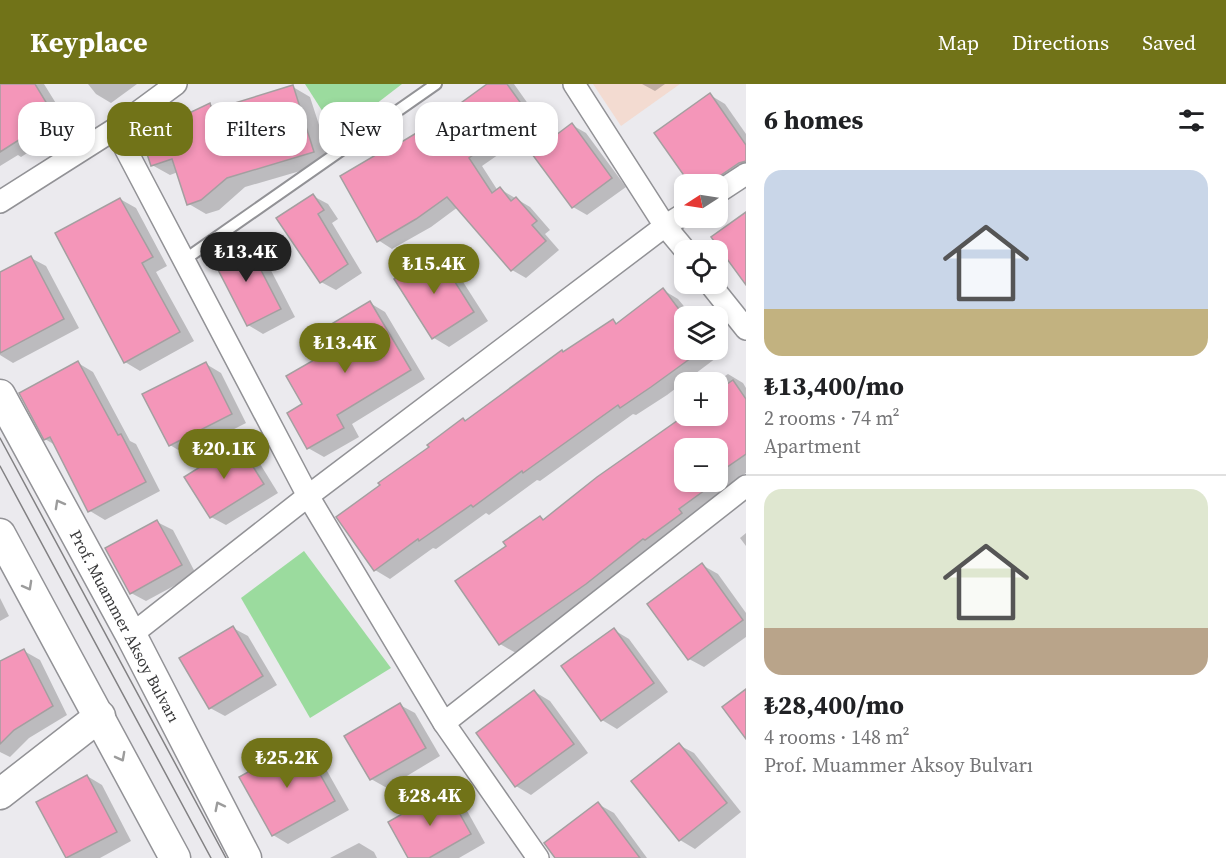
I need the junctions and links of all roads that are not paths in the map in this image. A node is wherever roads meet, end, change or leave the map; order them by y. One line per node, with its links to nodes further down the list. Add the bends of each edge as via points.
1 (176, 84): 4 (street)
2 (436, 84): 13 (lane)
3 (574, 84): 11 (street)
4 (152, 102)
5 (107, 134): 9 (street)
6 (129, 156): 13 (street)
7 (746, 174): 8 (street)
8 (728, 186)
9 (0, 202)
10 (674, 220): 11 (street)
11 (665, 226): 12 (street); 18 (street)
12 (677, 240)
13 (184, 260): 18 (street)
14 (719, 294): 15 (street)
15 (746, 329)
16 (0, 395): 20 (main road, Prof. Muammer Aksoy Bulvarı, one-way to 16)
17 (746, 486): 22 (street)
18 (308, 496): 20 (street); 22 (street)
19 (0, 534): 21 (main road, one-way to 21)
20 (131, 635): 25 (main road, Prof. Muammer Aksoy Bulvarı, one-way to 20)
21 (99, 716): 23 (main road); 24 (main road, one-way to 24)
22 (444, 723): 26 (street)
23 (0, 794)
24 (175, 858)
25 (246, 858)
26 (538, 858)

